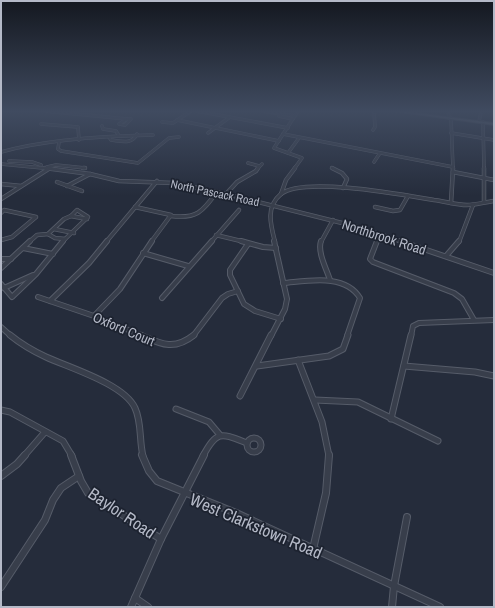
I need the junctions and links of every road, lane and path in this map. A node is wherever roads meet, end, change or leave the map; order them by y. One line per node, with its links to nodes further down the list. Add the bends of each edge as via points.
1 (85, 139): 10 (street)
2 (111, 139): 3 (street, via 128,142)
3 (132, 139)
4 (167, 139): 12 (street, via 138,163 61,150 58,149)
5 (271, 139): 11 (street)
6 (299, 139): 14 (street)
7 (307, 139): 15 (street)
8 (451, 139): 25 (street)
9 (483, 139): 31 (street)
10 (79, 140): 12 (street)
11 (279, 141): 14 (street, via 274,149)
12 (60, 142): 13 (street, via 18,147)
13 (1, 153)
14 (288, 153): 42 (street, via 299,156 302,160 285,180)
15 (380, 153): 18 (street); 25 (street)
16 (10, 162): 17 (street)
17 (28, 162): 22 (street); 23 (street)
18 (374, 162)
19 (248, 163): 24 (street)
20 (1, 164): 23 (street, North Pascack Road)
21 (262, 164): 24 (street)
22 (44, 165)
23 (24, 166): 26 (street, North Pascack Road)
24 (259, 166): 41 (street, via 256,171 237,182)
25 (453, 167): 29 (street)
26 (48, 168): 27 (street, via 56,165); 30 (street, North Pascack Road); 36 (street, via 43,174)
27 (84, 168)
28 (332, 168): 38 (street, via 342,172 347,179)
29 (453, 172): 31 (street); 47 (street)
30 (90, 174): 33 (street, North Pascack Road, via 119,181); 37 (street)
31 (482, 178): 32 (street); 46 (street)
32 (494, 180)
33 (157, 181): 40 (street, North Pascack Road); 51 (street)
34 (57, 182): 37 (street)
35 (1, 184): 36 (street)
36 (20, 186): 44 (street, via 9,196)
37 (67, 186): 39 (street)
38 (343, 188): 42 (street, North Pascack Road, via 305,186); 43 (street, North Pascack Road)
39 (82, 191)
40 (217, 192): 41 (street, North Pascack Road); 56 (street, via 197,216 186,218)
41 (226, 194): 48 (street, North Pascack Road)
42 (281, 194): 48 (street, North Pascack Road)
43 (408, 196): 47 (street, North Pascack Road); 52 (street, via 400,210)
44 (1, 199)
45 (494, 201): 46 (street, North Pascack Road)
46 (484, 202): 49 (street, North Pascack Road)
47 (451, 203): 49 (street, North Pascack Road)
48 (273, 205): 59 (street, Northbrook Road); 69 (street, via 269,216)
49 (473, 205): 72 (street, via 458,244)
50 (82, 206): 53 (street)
51 (135, 207): 56 (street); 85 (street, via 89,263)
52 (375, 207)
53 (77, 210): 57 (street); 58 (street, via 87,215)
54 (239, 210): 63 (street)
55 (1, 212): 66 (street, via 4,210 36,216 12,237)
56 (170, 215): 70 (street)
57 (71, 216): 58 (street); 60 (street)
58 (87, 219): 61 (street)
59 (333, 220): 64 (street, Northbrook Road); 79 (street, via 320,244)
60 (54, 229): 61 (street); 62 (street)
61 (74, 232): 65 (street)
62 (48, 234): 65 (street); 68 (street, via 37,235)
63 (216, 235): 67 (street); 75 (street)
64 (380, 235): 72 (street, Northbrook Road); 88 (street, via 371,254 370,259 373,262 454,293 462,299)
65 (65, 239): 71 (street)
66 (1, 240)
67 (248, 244): 69 (street); 82 (street, via 230,270)
68 (23, 248): 71 (street); 74 (street)
69 (276, 248): 80 (street)
70 (143, 253): 75 (street); 86 (street, via 120,288)
71 (53, 254): 78 (street)
72 (446, 256): 77 (street, Northbrook Road)
73 (1, 259): 74 (street)
74 (11, 259): 76 (street)
75 (188, 266): 84 (street)
76 (1, 268)
77 (494, 273)
78 (36, 274): 81 (street); 81 (street, via 12,297)
79 (330, 280): 80 (street); 91 (street, via 355,289 360,298 342,349 329,356)
80 (284, 283): 87 (street, via 287,299)
81 (2, 286)
82 (238, 292): 86 (street, Oxford Court, via 222,298 193,336 180,344 164,345); 87 (street, via 244,304 254,311)
83 (38, 297): 85 (street, Oxford Court)
84 (162, 298)
85 (50, 301): 86 (street, Oxford Court)
86 (94, 316)
87 (281, 319): 92 (street)
88 (474, 320): 89 (street); 93 (street, via 416,324 412,329)
89 (494, 320)
90 (1, 327): 106 (street, via 21,344 113,387 128,398 137,414 141,455 149,474 157,481)
91 (298, 360): 92 (street); 96 (street)
92 (257, 366): 95 (street)
93 (404, 366): 94 (street); 99 (street)
94 (494, 376)
95 (240, 396)
96 (315, 400): 99 (street, via 358,402); 109 (street, via 329,458 326,490)
97 (176, 409): 101 (street, via 209,422)
98 (1, 410): 100 (street, Baylor Road, via 10,412)
99 (391, 419): 102 (street)
100 (45, 432): 104 (street, via 17,464); 105 (street, Baylor Road, via 63,441 68,447)
101 (220, 435): 103 (street); 106 (street, via 210,441)
102 (438, 441)
103 (247, 443)
104 (1, 476)
105 (79, 476): 108 (street, Baylor Road, via 88,493); 111 (street, via 61,488 44,520)
106 (185, 494): 108 (street, West Clarkstown Road); 109 (street, West Clarkstown Road)
107 (407, 518): 110 (street)
108 (161, 539): 112 (street, West Clarkstown Road)
109 (313, 549): 110 (street, West Clarkstown Road)
110 (394, 586): 115 (street); 116 (street, West Clarkstown Road)
111 (1, 587)
112 (135, 598): 113 (street, West Clarkstown Road); 114 (street)
113 (131, 607)
114 (148, 607)
115 (392, 607)
116 (440, 607)

